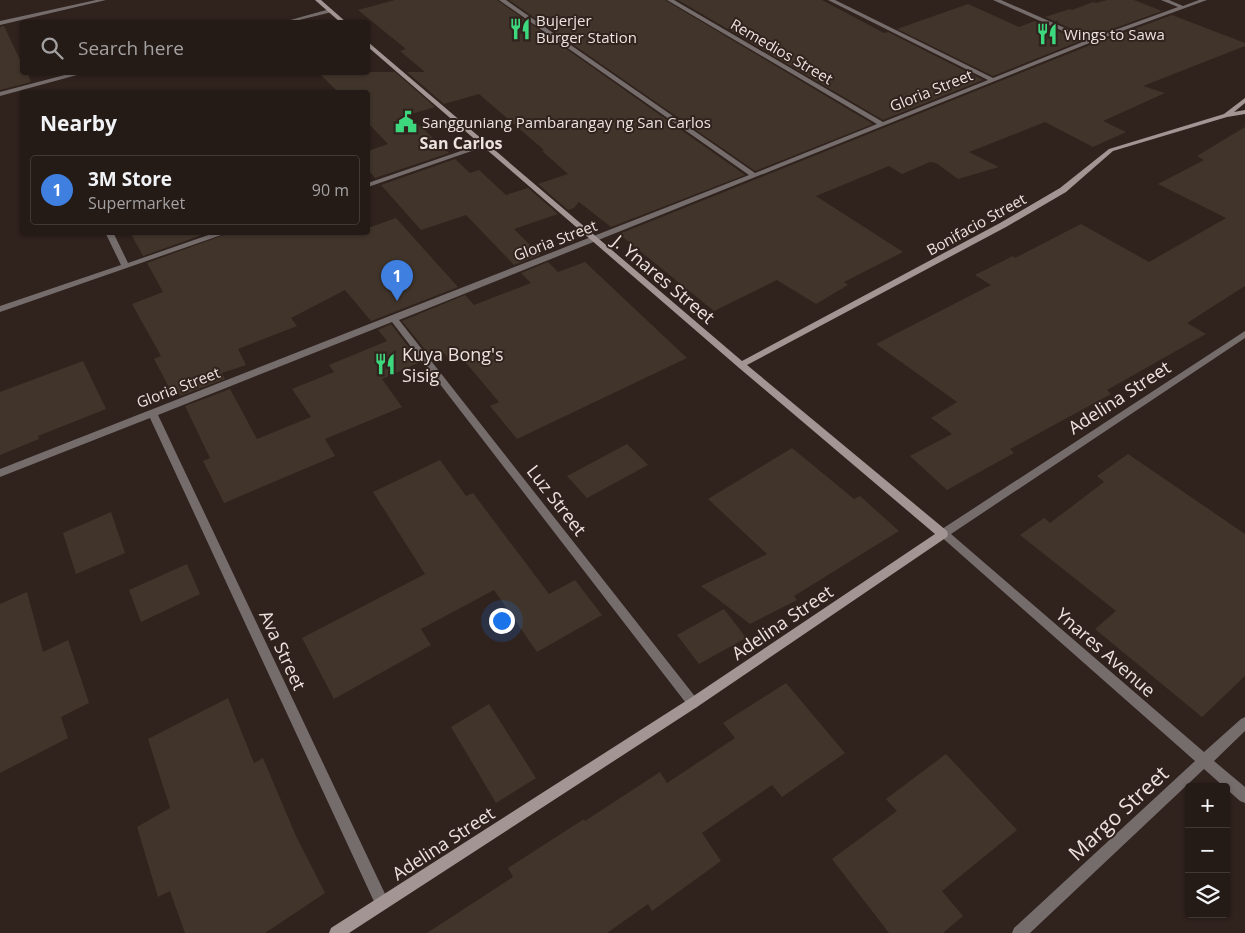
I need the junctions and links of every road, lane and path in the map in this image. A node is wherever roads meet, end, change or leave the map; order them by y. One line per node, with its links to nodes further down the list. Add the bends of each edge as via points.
1 (103, 0): 13 (street)
2 (318, 0): 10 (street)
3 (502, 0): 26 (street)
4 (670, 0): 24 (street, Remedios Street)
5 (831, 0): 17 (street)
6 (996, 0): 14 (street)
7 (1164, 0): 9 (street)
8 (1204, 0): 9 (street, Gloria Street)
9 (1182, 7): 14 (street, Gloria Street)
10 (330, 11): 11 (street); 12 (street)
11 (294, 20)
12 (341, 20)
13 (0, 23)
14 (1090, 41): 17 (street, Gloria Street)
15 (370, 46): 25 (street, J. Ynares Street)
16 (76, 75): 18 (street)
17 (993, 80): 24 (street, Gloria Street)
18 (34, 89)
19 (20, 91): 20 (street)
20 (0, 94)
21 (1245, 100): 23 (street, Bonifacio Street)
22 (1245, 112): 23 (street, Bonifacio Street)
23 (1226, 115): 35 (street, Bonifacio Street, via 1111,150 1063,190 1003,225)
24 (882, 124): 26 (street, Gloria Street)
25 (484, 145): 27 (street); 30 (street, J. Ynares Street)
26 (754, 176): 30 (street, Gloria Street)
27 (370, 184)
28 (110, 235): 31 (street)
29 (217, 235): 31 (street)
30 (594, 240): 33 (street, Gloria Street); 35 (street, J. Ynares Street)
31 (126, 266): 32 (street)
32 (0, 309)
33 (393, 318): 36 (street, Gloria Street); 39 (street, Luz Street)
34 (1245, 334): 38 (street, Adelina Street)
35 (741, 365): 38 (street, J. Ynares Street)
36 (152, 412): 37 (street, Gloria Street); 43 (street, Ava Street)
37 (0, 473)
38 (943, 534): 39 (street, Adelina Street); 41 (street, Ynares Avenue)
39 (693, 703): 43 (street, Adelina Street)
40 (1245, 723): 41 (street, Margo Street)
41 (1205, 761): 42 (street, Ynares Avenue); 45 (street, Margo Street)
42 (1245, 796)
43 (382, 903): 44 (street, Adelina Street)
44 (336, 933)
45 (1019, 933)

